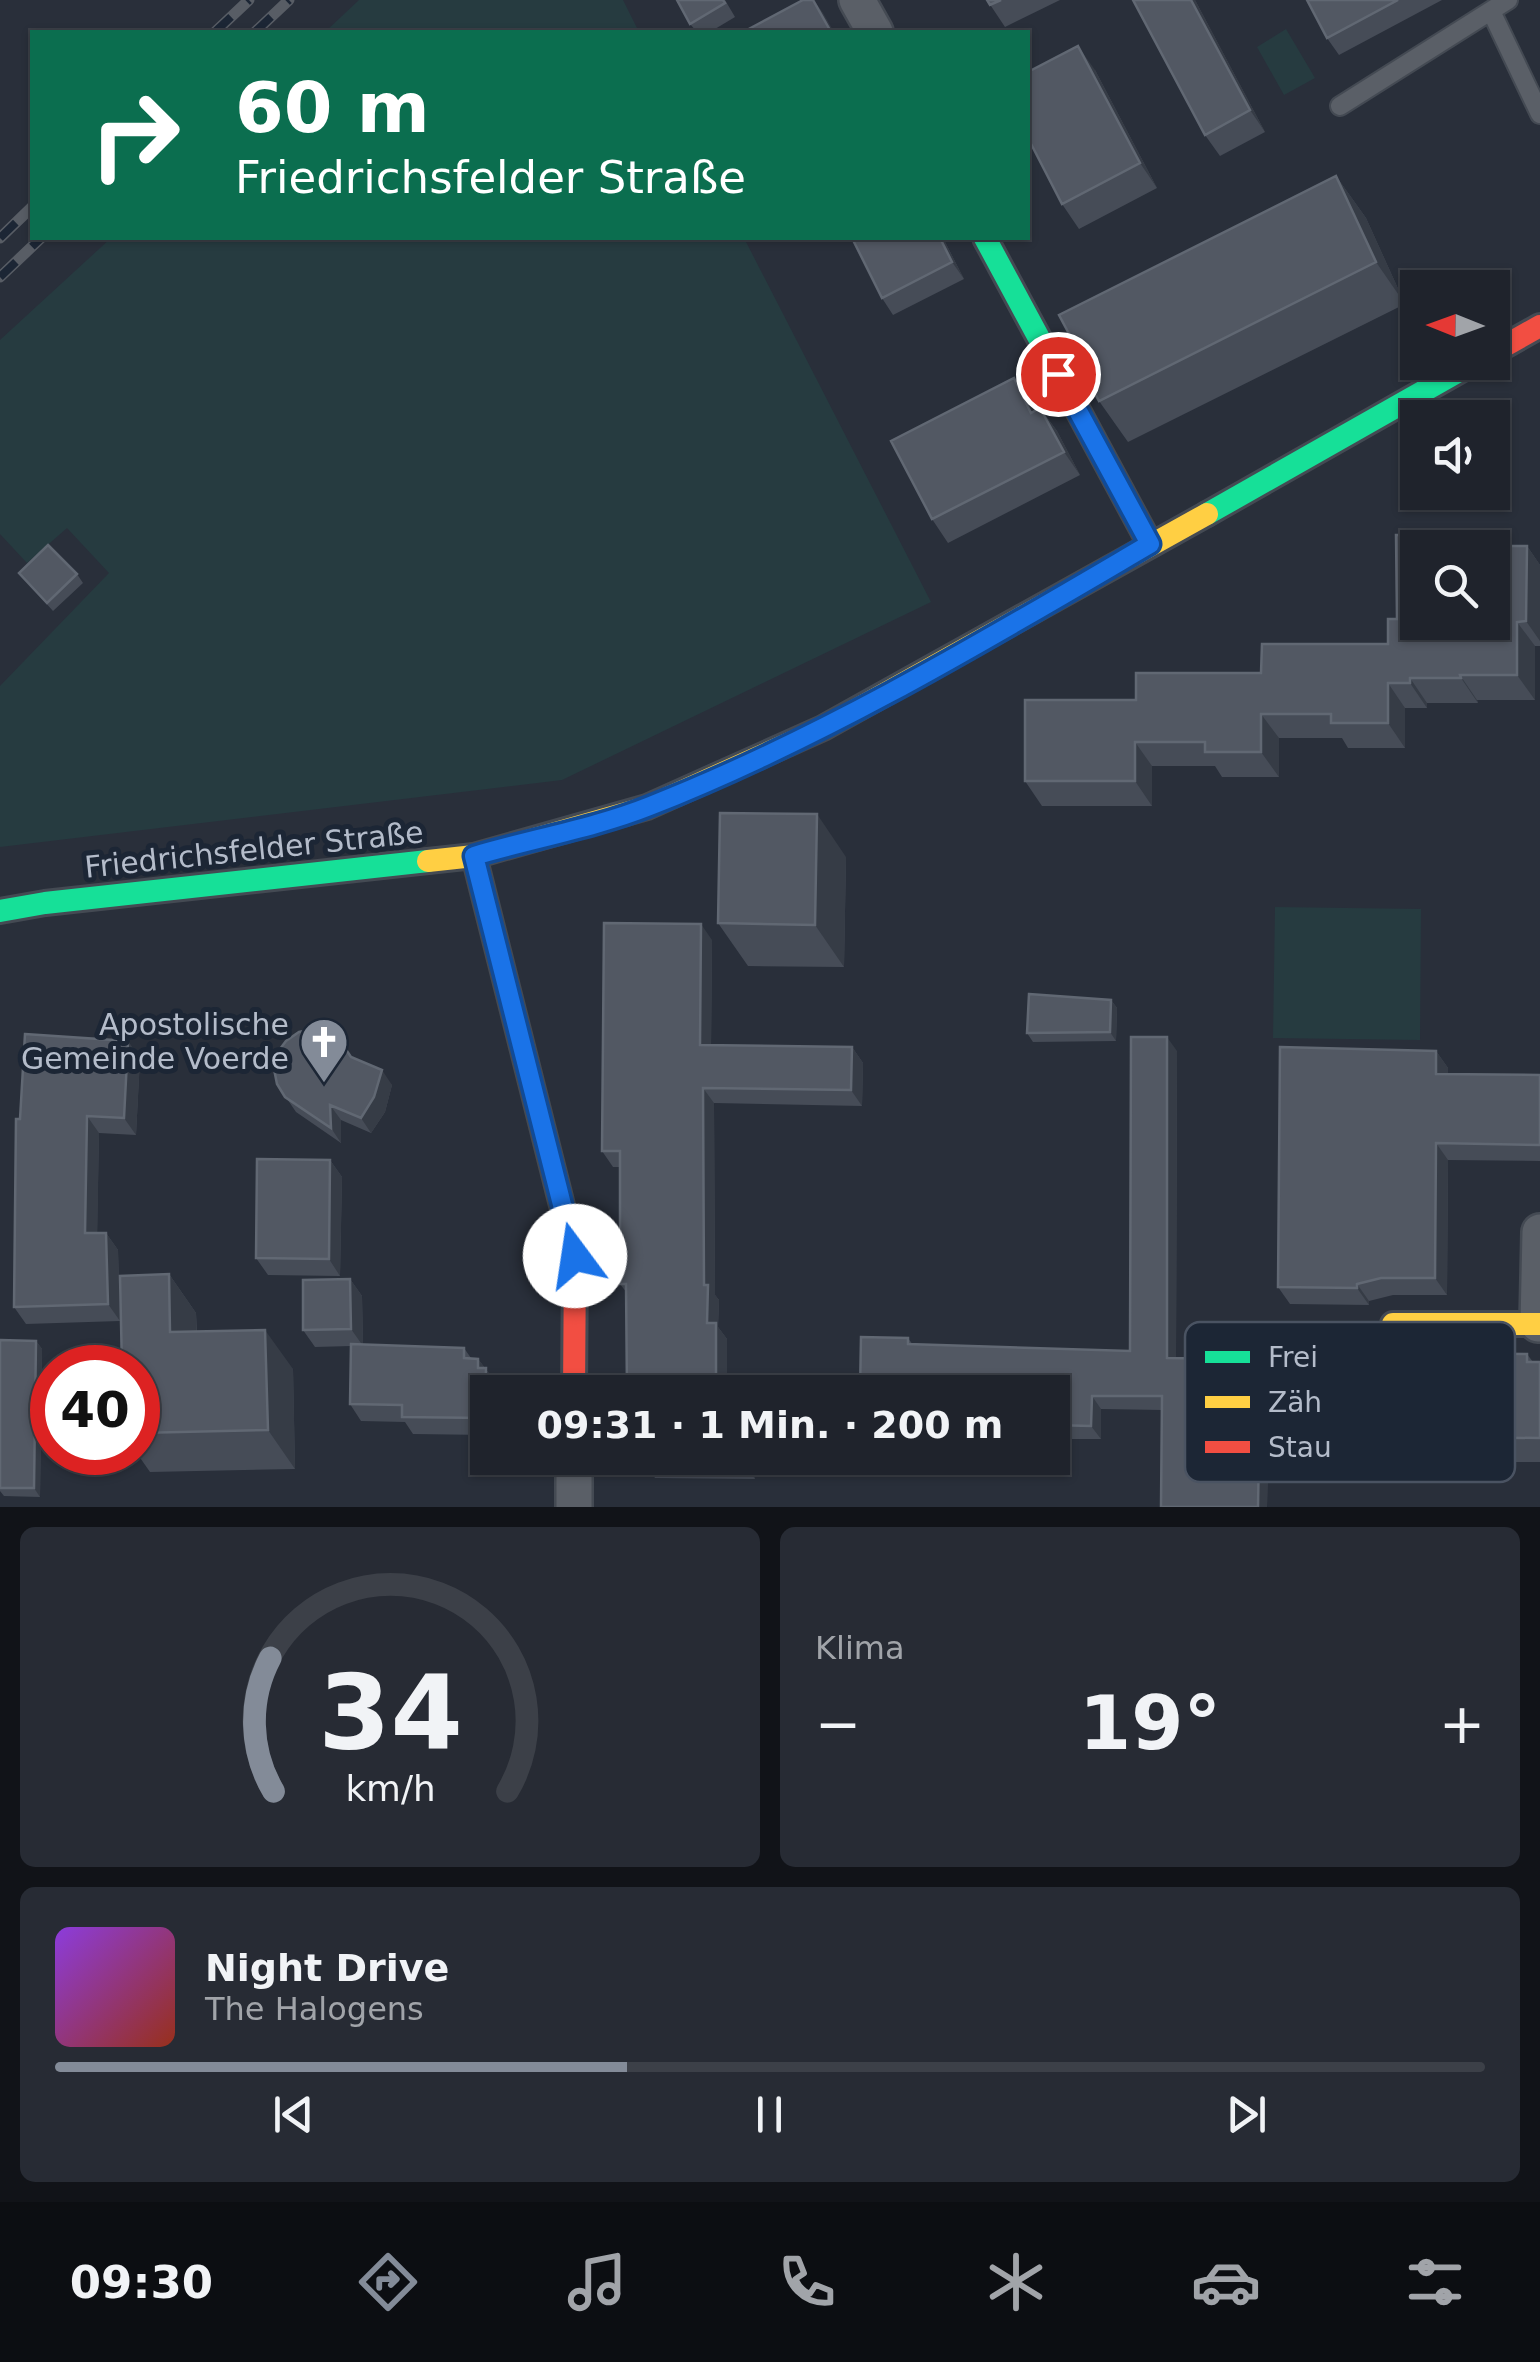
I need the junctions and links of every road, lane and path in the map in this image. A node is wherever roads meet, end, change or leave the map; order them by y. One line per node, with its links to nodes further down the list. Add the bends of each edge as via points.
1 (858, 0): 4 (street)
2 (1508, 0): 3 (lane)
3 (1491, 11): 5 (lane); 6 (lane)
4 (874, 30)
5 (1340, 106)
6 (1540, 114)
7 (986, 240): 11 (main road)
8 (1540, 326): 9 (main road)
9 (1510, 343)
10 (1443, 380): 11 (main road, Friedrichsfelder Straße)
11 (1150, 544): 12 (main road, Friedrichsfelder Straße, via 823,728 647,807)
12 (474, 856): 13 (main road, Friedrichsfelder Straße); 16 (main road, via 575,1256)
13 (0, 911)
14 (1540, 1232): 15 (street)
15 (1539, 1324)
16 (574, 1375)
17 (574, 1475): 18 (street)
18 (574, 1507)

